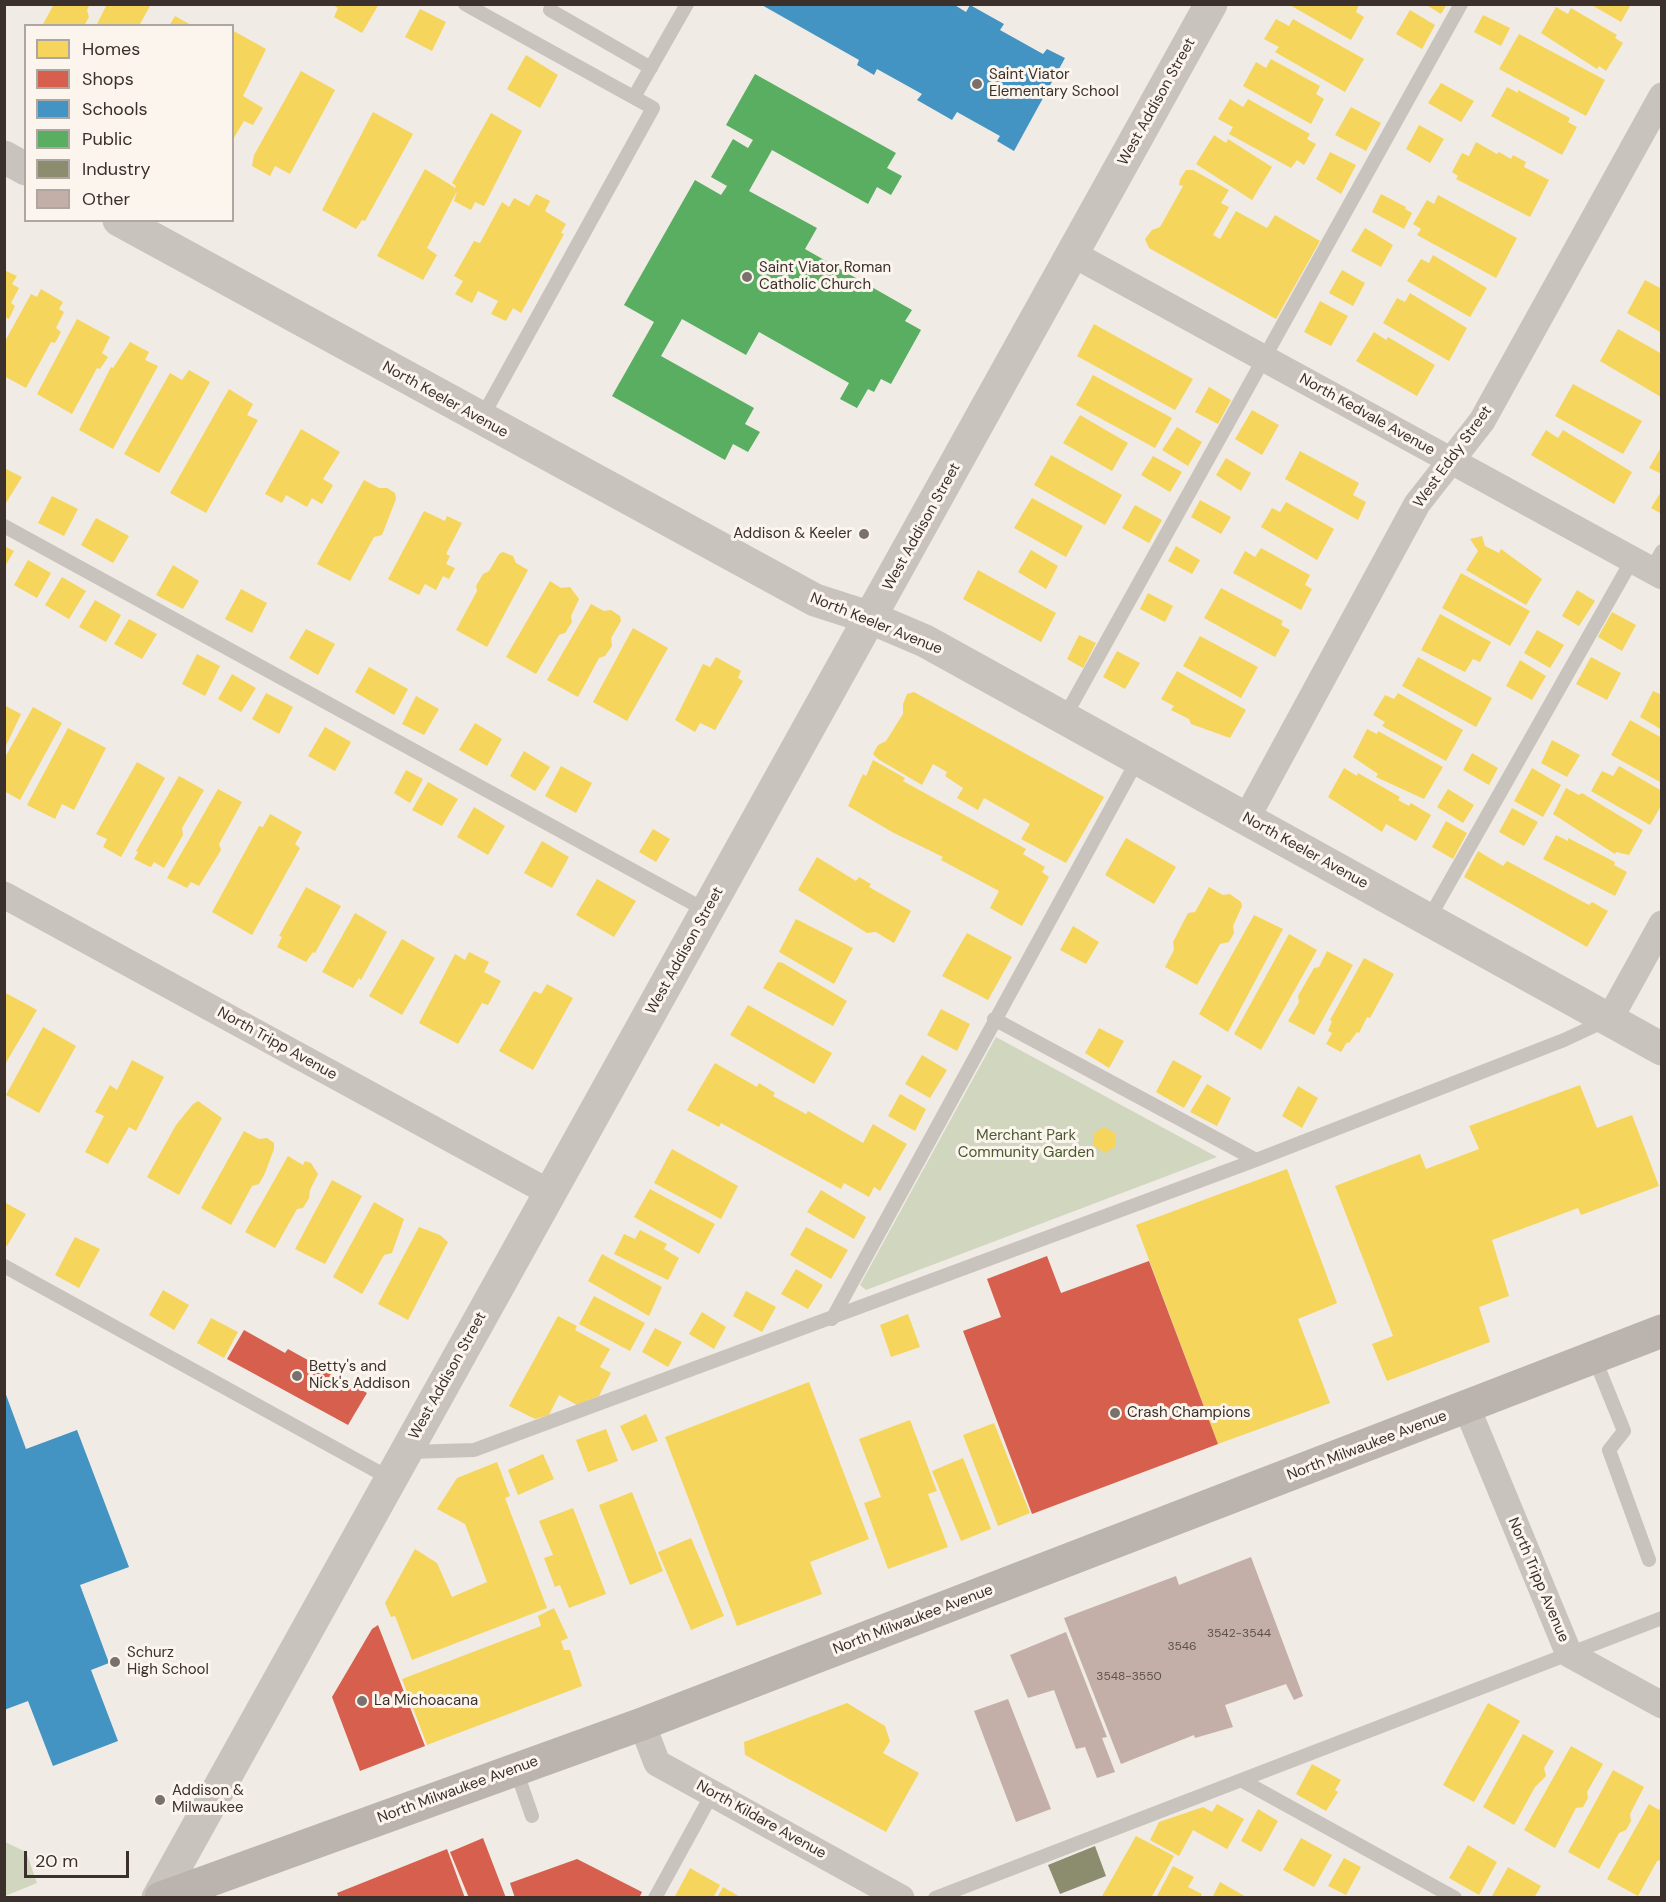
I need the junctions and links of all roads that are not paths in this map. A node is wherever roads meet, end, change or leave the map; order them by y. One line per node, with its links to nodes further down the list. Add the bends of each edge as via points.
1 (465, 4): 8 (lane)
2 (687, 4): 6 (lane)
3 (1461, 4): 13 (lane)
4 (1210, 5): 12 (street, West Addison Street)
5 (548, 6): 6 (lane)
6 (651, 68): 8 (lane)
7 (1662, 96): 15 (street, West Eddy Street, via 1482,421)
8 (634, 98): 14 (lane, via 653,108)
9 (4, 157): 10 (street)
10 (24, 168)
11 (123, 222): 14 (street, North Keeler Avenue)
12 (1073, 254): 13 (street, North Kedvale Avenue); 18 (street, West Addison Street)
13 (1264, 358): 15 (street, North Kedvale Avenue); 19 (lane)
14 (481, 419): 18 (street, North Keeler Avenue, via 815,600)
15 (1451, 460): 17 (street, North Kedvale Avenue); 21 (street, West Eddy Street, via 1417,504)
16 (4, 526): 23 (lane)
17 (1651, 564): 24 (lane)
18 (871, 618): 19 (street, North Keeler Avenue, via 925,641); 23 (street, West Addison Street)
19 (1064, 718): 20 (street, North Keeler Avenue)
20 (1138, 759): 21 (street, North Keeler Avenue); 26 (lane)
21 (1246, 819): 24 (street, North Keeler Avenue)
22 (4, 895): 30 (street, North Tripp Avenue)
23 (707, 911): 30 (street, West Addison Street)
24 (1428, 920): 27 (street, North Keeler Avenue)
25 (1662, 924): 27 (street)
26 (994, 1019): 29 (lane); 32 (lane)
27 (1609, 1020): 28 (street, North Keeler Avenue); 29 (lane)
28 (1662, 1049)
29 (1256, 1160): 32 (lane)
30 (550, 1193): 36 (street, West Addison Street)
31 (4, 1266): 36 (lane)
32 (832, 1319): 36 (lane, via 474,1450)
33 (1662, 1331): 34 (main road, North Milwaukee Avenue)
34 (1594, 1357): 35 (main road, North Milwaukee Avenue); 37 (lane, via 1624,1431 1609,1450)
35 (1467, 1408): 39 (street, North Tripp Avenue); 41 (main road, North Milwaukee Avenue)
36 (399, 1465): 46 (street, West Addison Street)
37 (1649, 1560)
38 (1662, 1618): 39 (lane)
39 (1569, 1654): 40 (street, North Tripp Avenue); 43 (lane)
40 (1662, 1705)
41 (642, 1724): 42 (main road, North Milwaukee Avenue); 44 (street, North Kildare Avenue, via 657,1763)
42 (516, 1768): 45 (lane); 46 (main road, North Milwaukee Avenue)
43 (1241, 1780): 49 (lane); 50 (lane)
44 (712, 1794): 47 (lane); 48 (street, North Kildare Avenue)
45 (532, 1816)
46 (159, 1898)
47 (655, 1898)
48 (901, 1898)
49 (935, 1898)
50 (1455, 1898)

